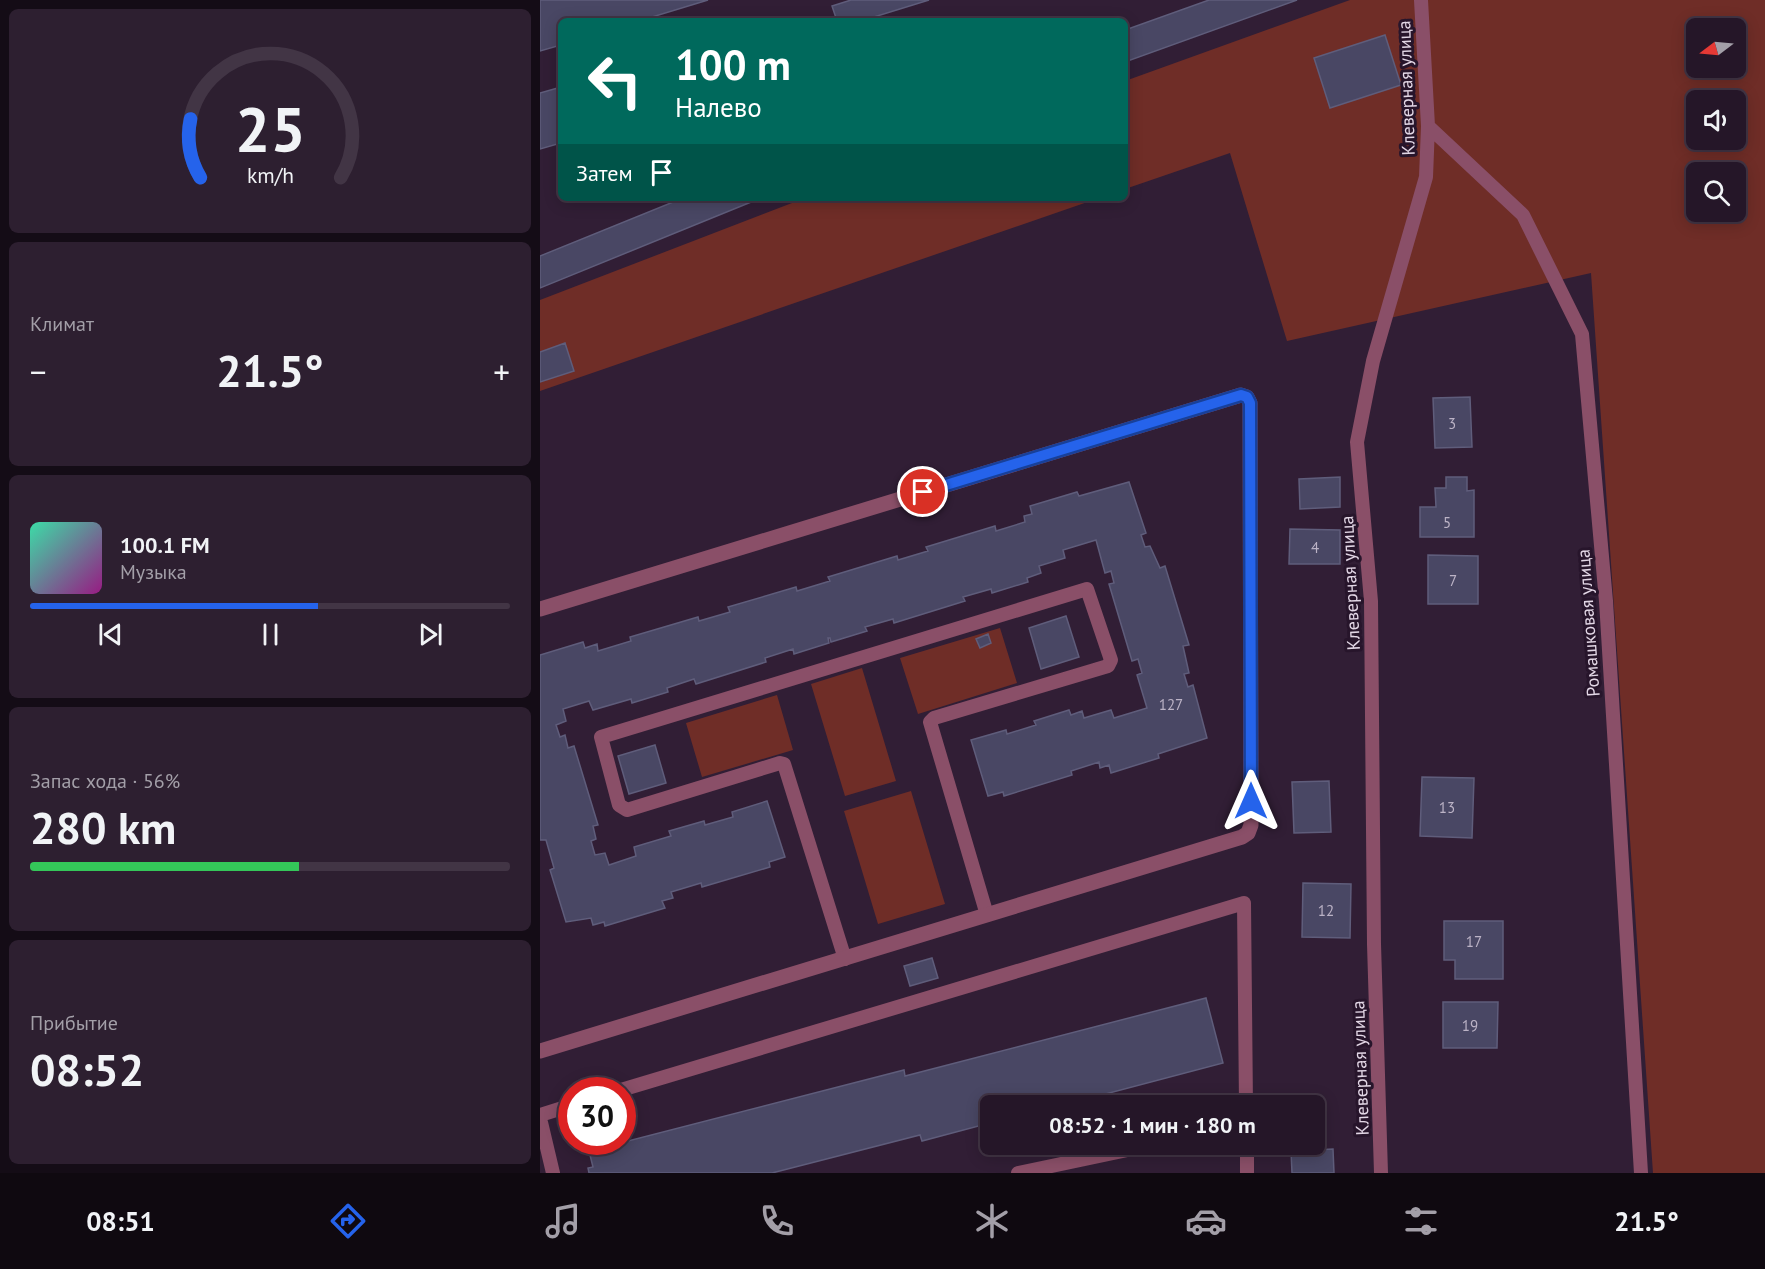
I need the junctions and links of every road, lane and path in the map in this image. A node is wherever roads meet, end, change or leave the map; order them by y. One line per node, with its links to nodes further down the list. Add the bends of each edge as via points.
1 (1421, 0): 2 (lane, Клеверная улица)
2 (1428, 126): 16 (lane, Клеверная улица, via 1426,177 1372,361 1357,442 1371,601); 17 (lane, Ромашковая улица, via 1523,215 1582,334 1606,601)
3 (540, 609): 4 (street, via 1241,395 1247,397 1251,825 1248,833)
4 (987, 915): 5 (street); 5 (lane, via 930,722 1108,666 1111,660 1088,589 601,737 619,805 627,810 784,764)
5 (845, 959): 6 (street)
6 (540, 1051)
7 (636, 1086): 8 (lane, via 1245,903)
8 (1246, 1095)
9 (558, 1110): 10 (lane)
10 (540, 1116): 13 (lane)
11 (1104, 1155): 14 (lane)
12 (1246, 1155): 15 (lane)
13 (553, 1173)
14 (1018, 1173)
15 (1247, 1173)
16 (1381, 1173)
17 (1641, 1173)

